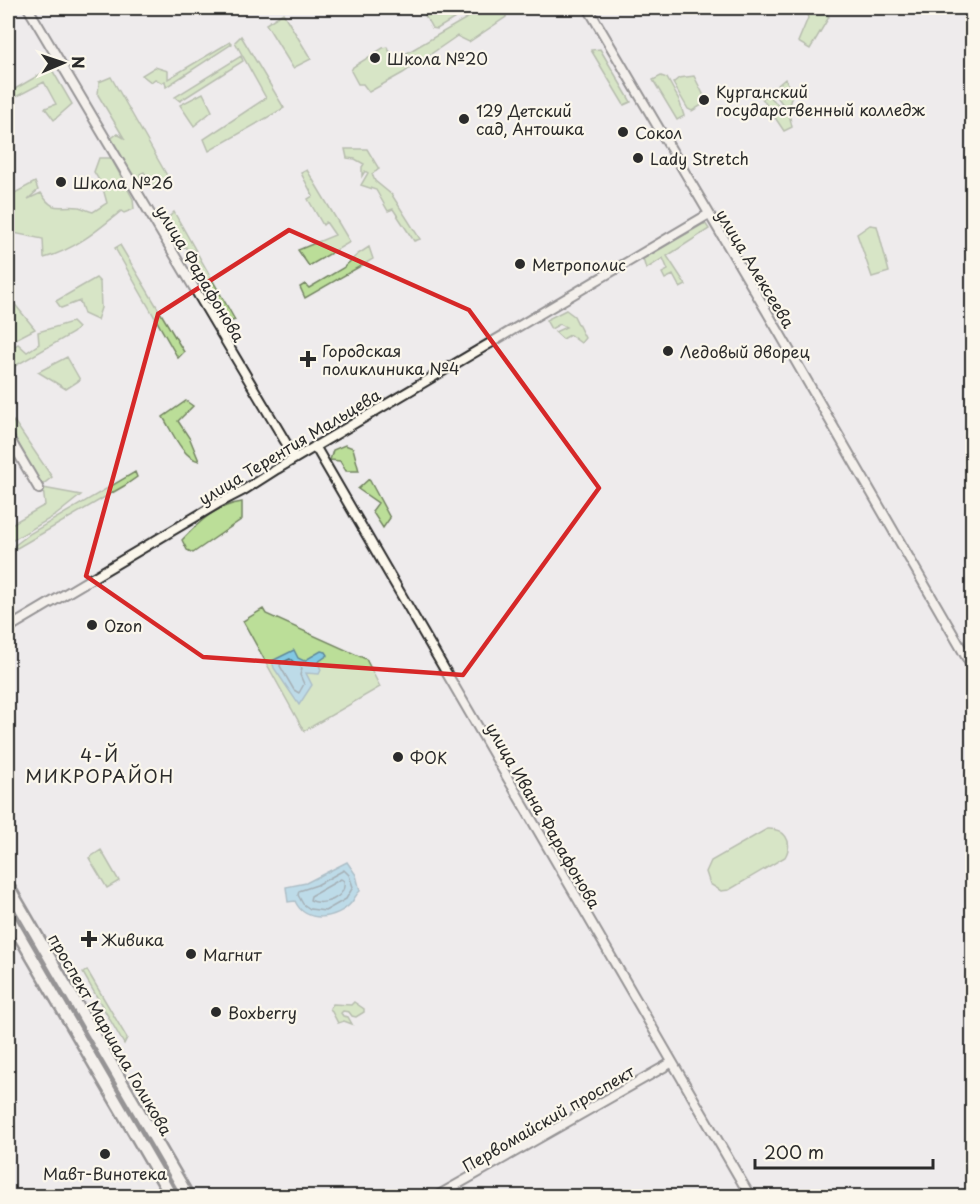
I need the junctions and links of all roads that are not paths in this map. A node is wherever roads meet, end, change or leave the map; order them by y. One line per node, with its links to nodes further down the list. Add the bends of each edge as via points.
1 (28, 8): 6 (street, улица Фарафонова)
2 (588, 8): 3 (street, улица Алексеева)
3 (708, 214): 5 (street, улица Терентия Мальцева); 9 (street, улица Алексеева)
4 (8, 436): 7 (street)
5 (315, 446): 6 (street, улица Терентия Мальцева); 12 (street, улица Ивана Фарафонова)
6 (295, 458): 8 (street, улица Терентия Мальцева)
7 (39, 489)
8 (8, 628)
9 (972, 667)
10 (8, 886): 14 (main road, проспект Маршала Голикова)
11 (8, 916): 13 (main road, проспект Маршала Голикова)
12 (671, 1063): 15 (street, Первомайский проспект); 16 (street, улица Ивана Фарафонова)
13 (171, 1197)
14 (188, 1197)
15 (437, 1197)
16 (750, 1197)

